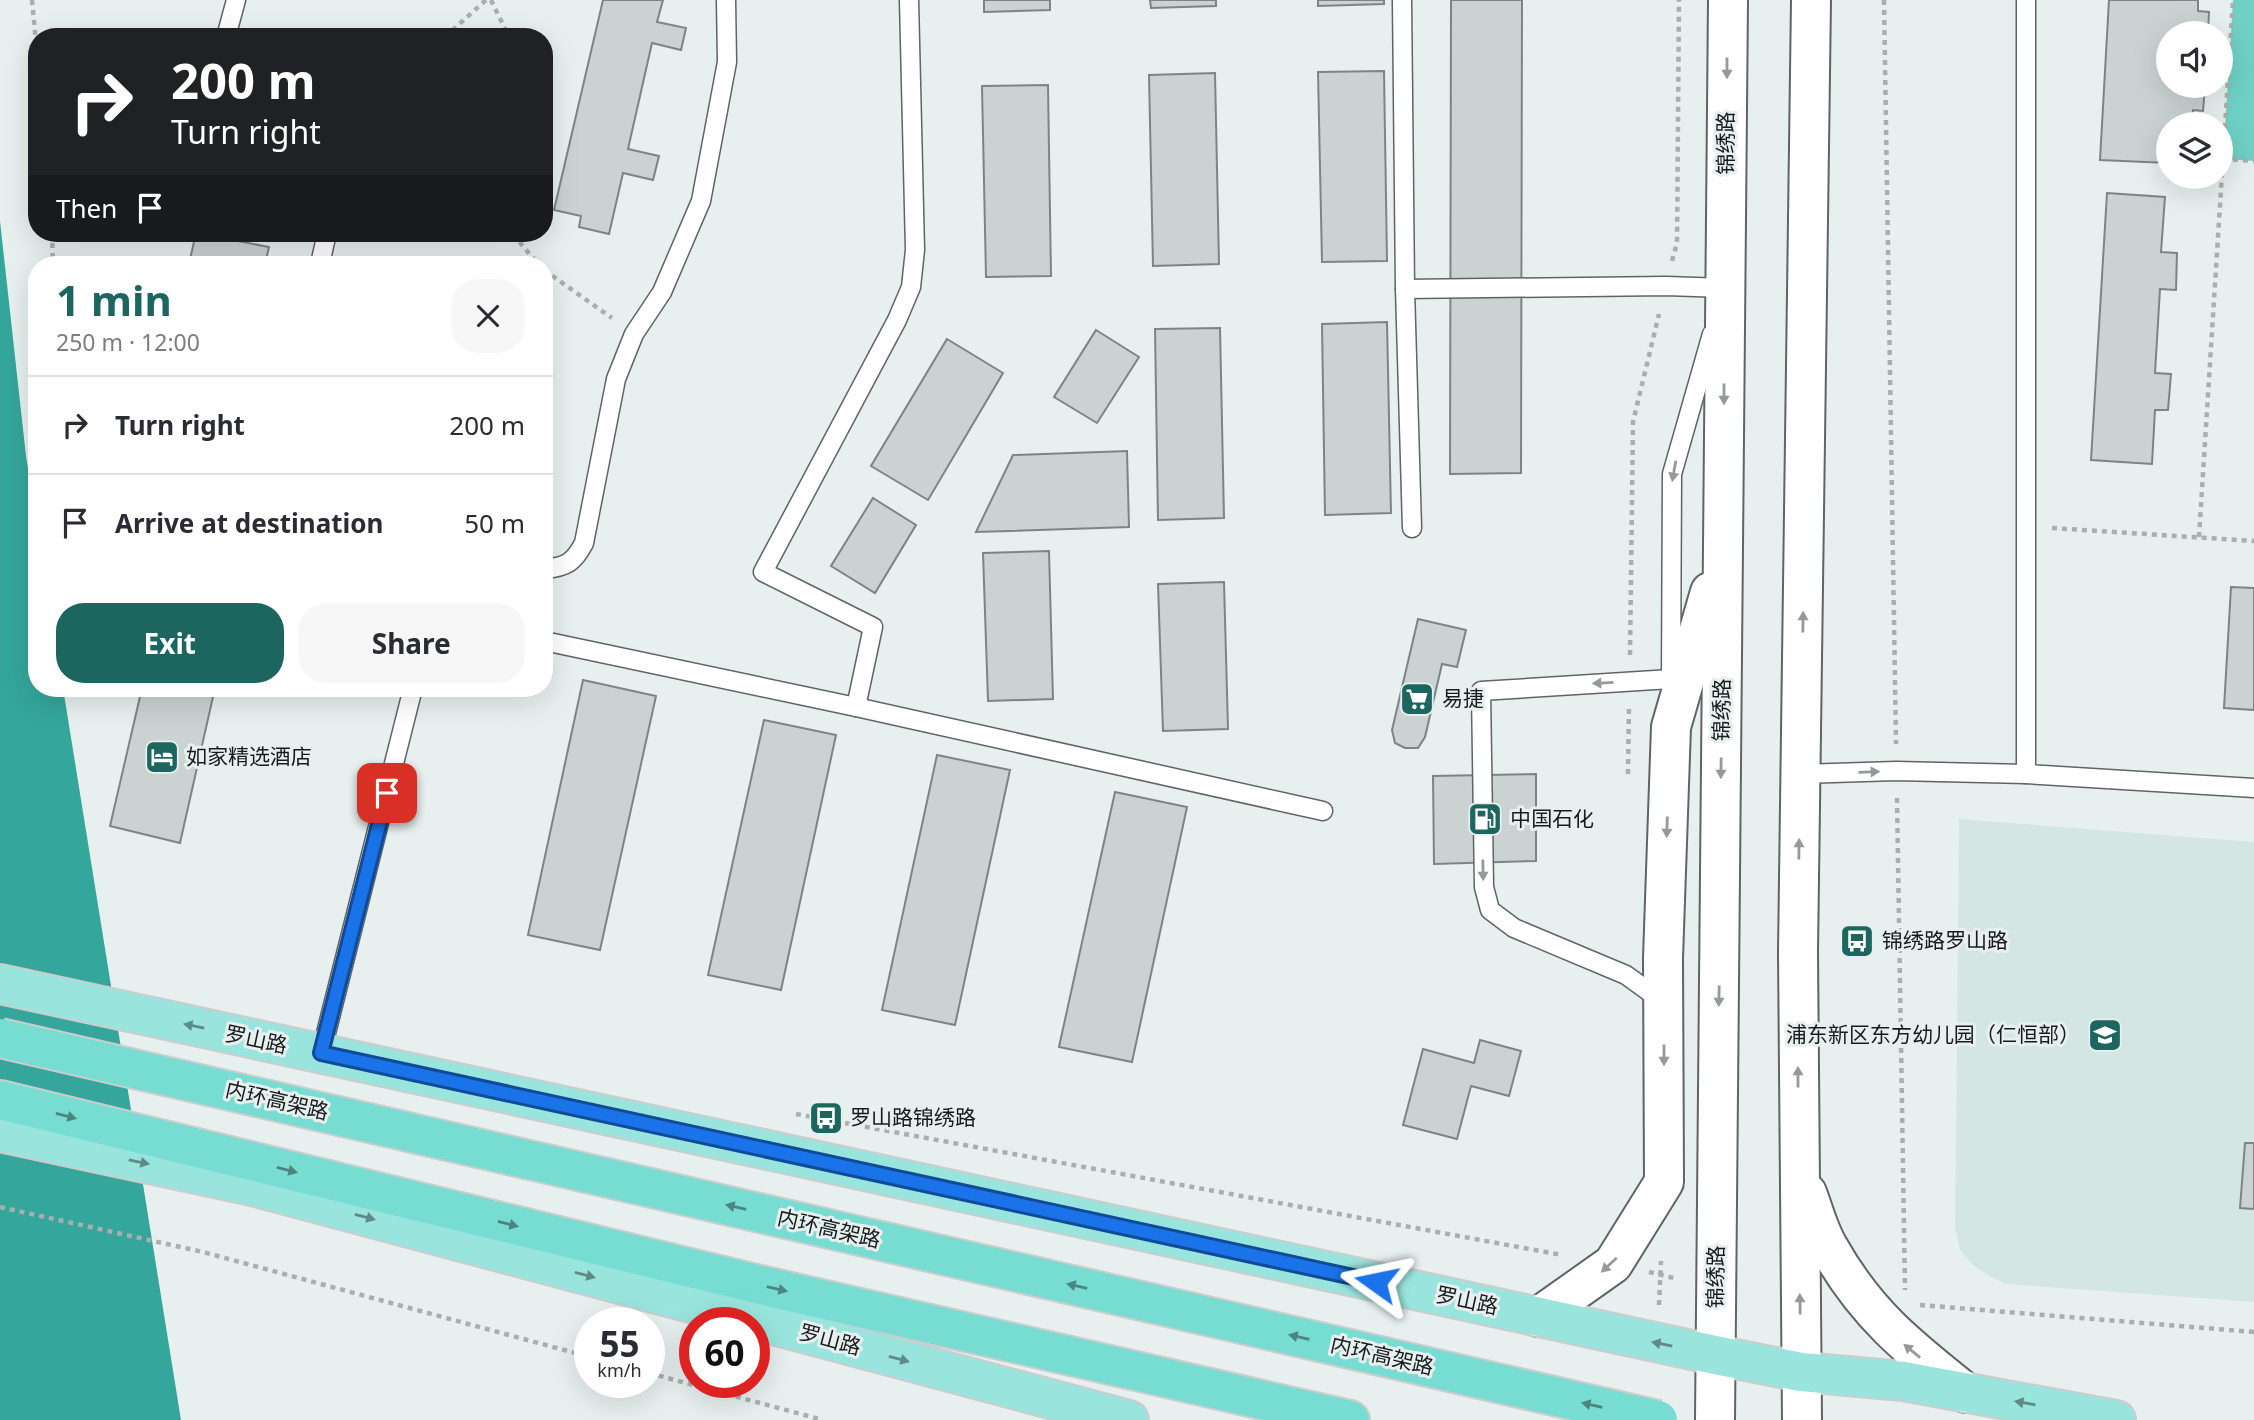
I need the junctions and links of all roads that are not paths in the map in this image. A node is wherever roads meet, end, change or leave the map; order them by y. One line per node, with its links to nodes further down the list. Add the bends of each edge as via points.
1 (236, 0): 8 (lane)
2 (726, 0): 13 (lane, via 727,62 701,201 662,292 634,334 616,379 584,542 576,559)
3 (909, 0): 17 (lane, via 915,250 911,287 763,572 873,627)
4 (1402, 0): 10 (lane)
5 (1727, 0): 9 (main road, 锦绣路, one-way to 9)
6 (1811, 0): 19 (main road, one-way to 6)
7 (2026, 0): 20 (lane)
8 (228, 28)
9 (1725, 288): 10 (lane); 12 (main road, 锦绣路, one-way to 12); 15 (lane, one-way to 15, via 1671,474)
10 (1405, 289): 11 (lane)
11 (1412, 528)
12 (1723, 546): 18 (main road); 31 (main road, 锦绣路, one-way to 31)
13 (553, 568)
14 (553, 643): 17 (lane)
15 (1671, 679): 18 (lane); 24 (lane, one-way to 24, via 1481,691 1484,887 1490,910 1514,928 1626,975)
16 (411, 697): 26 (lane)
17 (856, 706): 22 (lane)
18 (1671, 727): 24 (main road, one-way to 24)
19 (1801, 774): 20 (lane, one-way to 20); 29 (main road, one-way to 19)
20 (2026, 774): 21 (lane)
21 (2254, 788)
22 (1323, 811)
23 (0, 984): 26 (main road, 罗山路, one-way to 23)
24 (1663, 1002): 30 (main road, one-way to 30, via 1664,1182 1613,1264)
25 (0, 1038): 36 (highway, 内环高架路, one-way to 25, bridge)
26 (321, 1053): 30 (main road, 罗山路)
27 (0, 1100): 35 (highway, one-way to 35, via 769,1287)
28 (0, 1132): 34 (main road, 罗山路, one-way to 34, via 252,1186)
29 (1799, 1173): 32 (main road, one-way to 29); 33 (main road, one-way to 29, via 1904,1344 1863,1301 1828,1246)
30 (1538, 1317): 31 (main road, 罗山路, one-way to 30)
31 (1715, 1355): 32 (main road, 罗山路); 37 (main road, 锦绣路)
32 (1801, 1372): 33 (main road, 罗山路, via 1903,1381); 38 (main road)
33 (1966, 1393): 39 (main road, 罗山路, one-way to 33)
34 (1129, 1420)
35 (1350, 1420)
36 (1658, 1420)
37 (1715, 1420)
38 (1802, 1420)
39 (2116, 1420)

